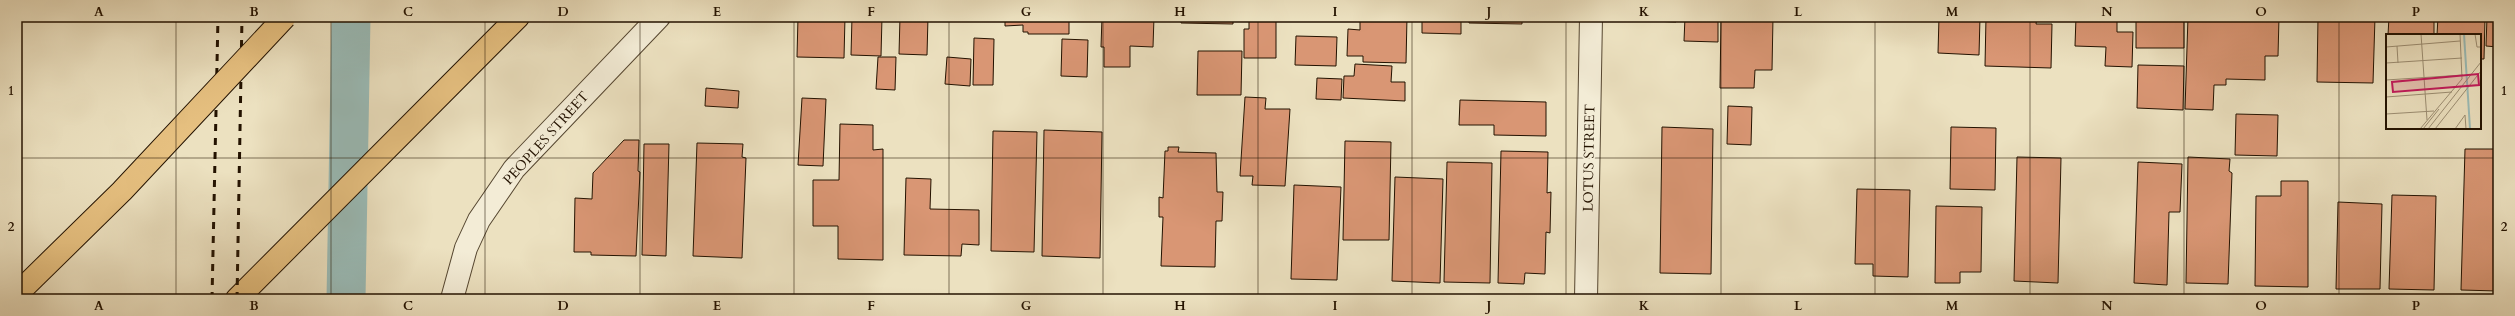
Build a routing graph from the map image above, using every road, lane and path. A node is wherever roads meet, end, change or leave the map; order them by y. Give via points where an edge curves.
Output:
1 (285, 17) edge
2 (518, 17) edge
3 (659, 17) edge
4 (1591, 17) edge
5 (17, 294) edge
6 (237, 299) edge
7 (452, 299) edge
8 (1586, 299) edge

1 - 5 highway, bridge via 122,191
2 - 6 highway
3 - 7 street, PEOPLES STREET via 514,169 479,220 466,248
4 - 8 street, LOTUS STREET

